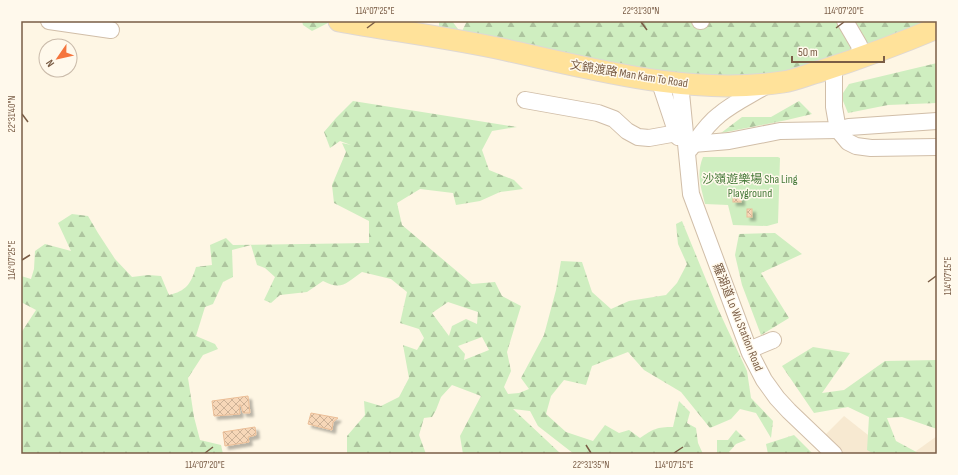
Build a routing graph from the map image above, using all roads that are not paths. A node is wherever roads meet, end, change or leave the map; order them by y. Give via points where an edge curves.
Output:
1 (49, 21) edge
2 (339, 21) edge
3 (845, 21) edge
4 (937, 28) edge
5 (111, 30) dead end
6 (861, 58) junction
7 (834, 67) junction
8 (659, 80) junction
9 (680, 83) junction
10 (770, 84) junction
11 (525, 100) dead end
12 (937, 121) edge
13 (838, 130) junction
14 (677, 133) junction
15 (937, 147) edge
16 (690, 149) junction
17 (773, 340) dead end
18 (749, 350) junction
19 (834, 454) edge

1 - 5 street
2 - 8 main road, 文錦渡路 Man Kam To Road
3 - 6 street via 858,45
4 - 6 main road, 文錦渡路 Man Kam To Road
6 - 7 main road, 文錦渡路 Man Kam To Road
7 - 10 main road, 文錦渡路 Man Kam To Road
7 - 13 street via 834,107
8 - 9 main road, 文錦渡路 Man Kam To Road
8 - 14 street, 羅湖道 Lo Wu Station Road
9 - 10 main road, 文錦渡路 Man Kam To Road via 751,86
9 - 16 street, 羅湖道 Lo Wu Station Road
10 - 16 street via 718,116
11 - 14 street via 598,113 614,119 638,137 649,138
12 - 13 street
13 - 15 street via 848,142 856,146
13 - 16 street via 780,131
14 - 16 street, 羅湖道 Lo Wu Station Road
16 - 18 street, 羅湖道 Lo Wu Station Road via 691,194
17 - 18 street
18 - 19 street, 羅湖道 Lo Wu Station Road via 764,380 777,398

